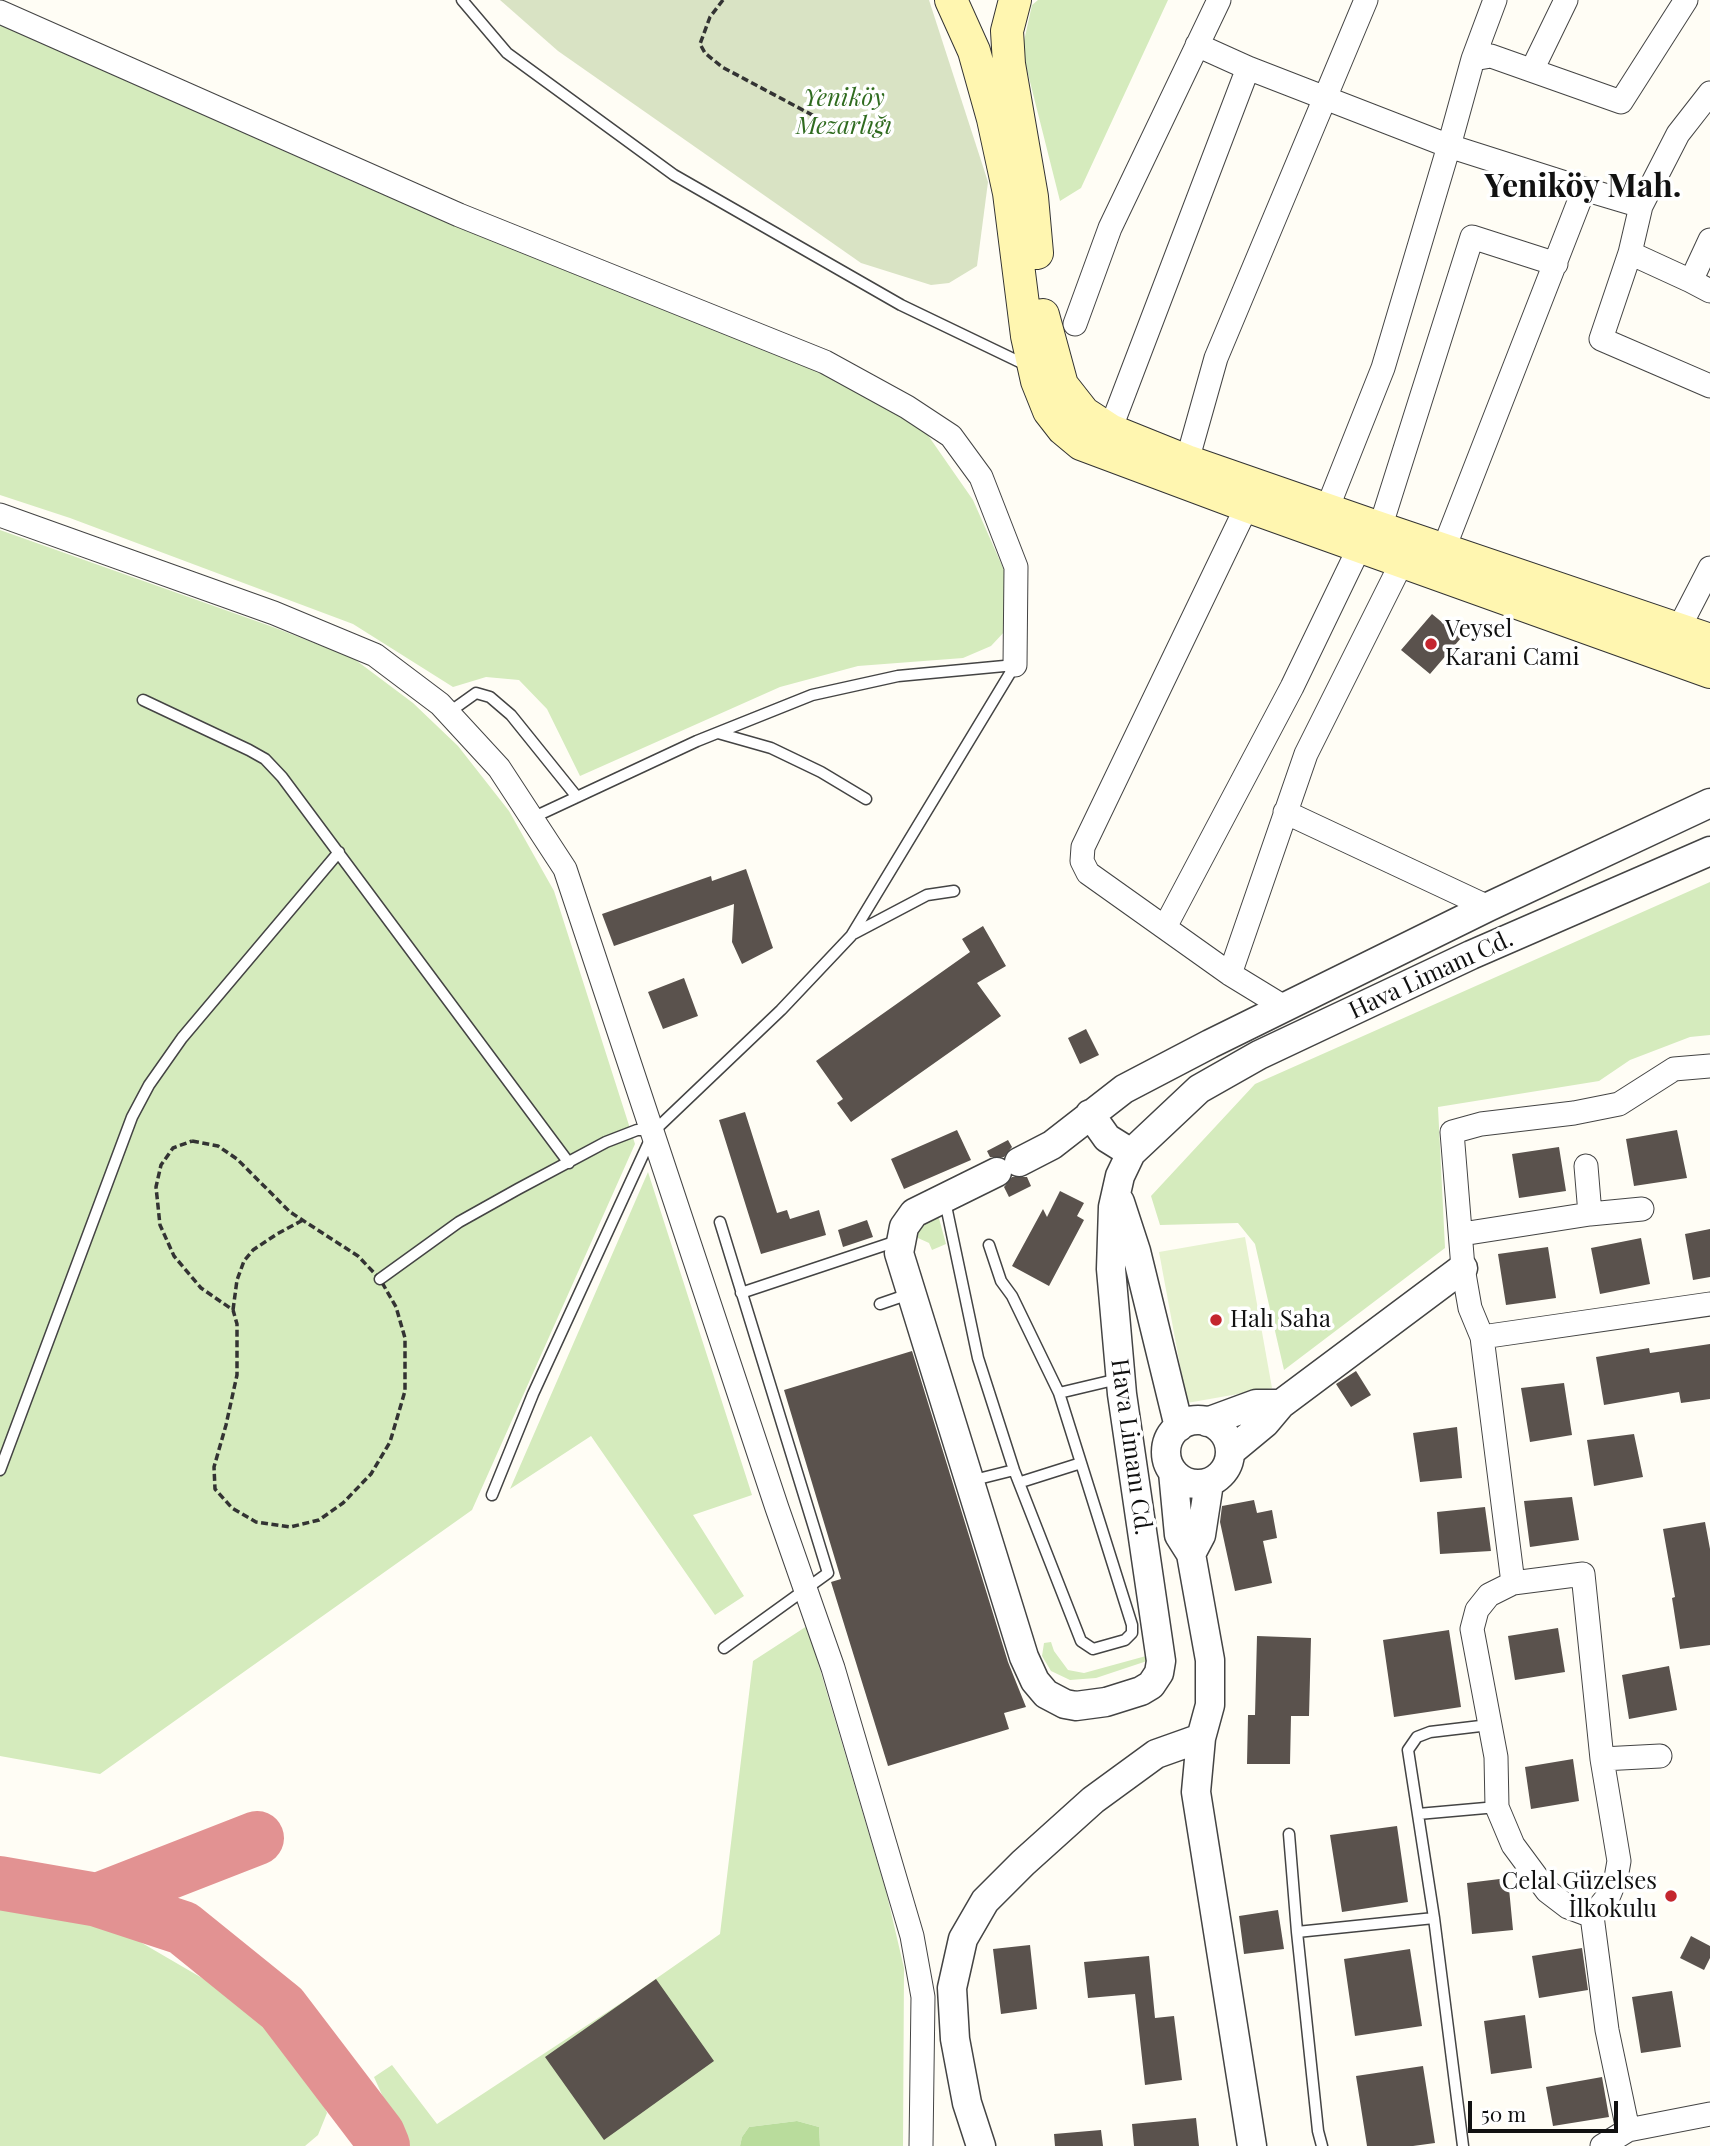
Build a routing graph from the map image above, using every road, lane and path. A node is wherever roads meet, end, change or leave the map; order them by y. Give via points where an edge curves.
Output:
1 (462, 0) edge
2 (723, 0) edge
3 (952, 0) edge
4 (1015, 0) edge
5 (1219, 0) edge
6 (1366, 0) edge
7 (1495, 0) edge
8 (1566, 0) edge
9 (1686, 0) edge
10 (0, 12) edge
11 (1197, 45) junction
12 (1473, 59) junction
13 (1248, 68) junction
14 (1532, 70) junction
15 (1710, 93) edge
16 (1325, 99) junction
17 (848, 134) dead end
18 (1449, 146) junction
19 (1584, 189) junction
20 (1641, 206) junction
21 (1710, 240) edge
22 (1630, 253) junction
23 (1556, 264) junction
24 (1700, 286) edge
25 (1074, 324) dead end
26 (1034, 369) junction
27 (1710, 386) edge
28 (1110, 430) junction
29 (1187, 461) junction
30 (1247, 506) junction
31 (1327, 509) junction
32 (0, 515) edge
33 (1370, 537) junction
34 (1444, 548) junction
35 (1402, 562) junction
36 (1710, 568) edge
37 (1679, 628) junction
38 (1710, 640) edge
39 (1015, 665) junction
40 (1710, 672) edge
41 (143, 700) dead end
42 (447, 713) junction
43 (718, 733) junction
44 (577, 797) junction
45 (866, 799) dead end
46 (1710, 803) edge
47 (1285, 812) junction
48 (532, 818) junction
49 (1710, 851) edge
50 (339, 852) junction
51 (954, 891) dead end
52 (1488, 907) junction
53 (1165, 927) junction
54 (851, 936) junction
55 (1230, 974) junction
56 (1284, 1007) junction
57 (1710, 1066) edge
58 (1090, 1114) junction
59 (654, 1130) junction
60 (1131, 1153) junction
61 (569, 1163) junction
62 (1586, 1166) dead end
63 (1116, 1189) junction
64 (944, 1198) junction
65 (1642, 1209) dead end
66 (1590, 1214) junction
67 (303, 1220) junction
68 (720, 1222) dead end
69 (1462, 1234) junction
70 (900, 1240) junction
71 (989, 1245) dead end
72 (1463, 1268) junction
73 (380, 1279) junction
74 (741, 1293) junction
75 (912, 1293) junction
76 (880, 1304) dead end
77 (1710, 1304) edge
78 (233, 1310) junction
79 (1482, 1337) junction
80 (1121, 1378) junction
81 (1059, 1393) junction
82 (1281, 1404) junction
83 (1207, 1422) junction
84 (1179, 1427) junction
85 (1230, 1452) junction
86 (1081, 1463) junction
87 (1014, 1469) junction
88 (0, 1470) edge
89 (1173, 1472) junction
90 (970, 1481) junction
91 (1021, 1482) junction
92 (1209, 1483) junction
93 (492, 1495) dead end
94 (1191, 1554) junction
95 (1513, 1583) junction
96 (806, 1588) junction
97 (724, 1648) dead end
98 (1489, 1725) junction
99 (1201, 1738) junction
100 (1660, 1756) dead end
101 (1602, 1759) junction
102 (1497, 1807) junction
103 (1418, 1814) junction
104 (1289, 1834) dead end
105 (1592, 1916) junction
106 (1434, 1917) junction
107 (1297, 1932) junction
108 (1710, 2115) edge
109 (1628, 2130) junction
110 (921, 2146) edge
111 (981, 2146) edge
112 (1252, 2146) edge
113 (1322, 2146) edge
114 (1463, 2146) edge
115 (1602, 2146) edge

1 - 26 lane via 508,53 674,175 901,305
2 - 17 path via 710,17 700,44 705,54
3 - 4 main road via 974,12 1003,8
3 - 26 main road via 974,51 993,119 1009,193
4 - 28 main road via 1007,31 1009,64 1032,197 1044,319 1062,385 1084,413
5 - 11 street
6 - 16 street
7 - 12 street
8 - 14 street
9 - 14 street via 1621,102
10 - 39 street via 458,215 825,362 907,407 951,436 981,477 1016,567
11 - 13 street
11 - 25 street via 1110,228
12 - 14 street via 1491,56
12 - 18 street
13 - 16 street
13 - 28 street
15 - 20 street via 1678,134
16 - 18 street
16 - 29 street via 1216,358
18 - 19 street
18 - 31 street via 1383,368
19 - 20 street
19 - 23 street
20 - 22 street
21 - 24 street
22 - 24 street
22 - 27 street via 1601,340
23 - 33 street via 1472,237
23 - 34 street
26 - 30 main road via 1049,411 1081,444
28 - 29 main road
29 - 31 main road
30 - 33 main road
30 - 53 street via 1083,847 1082,861 1088,873
31 - 33 main road
32 - 42 street via 274,612 375,655
33 - 34 main road
33 - 35 main road
33 - 53 street
34 - 37 main road
35 - 40 main road
35 - 47 street via 1306,754
36 - 37 street
37 - 38 main road
39 - 43 lane via 898,676 812,695
39 - 54 lane
41 - 50 lane via 265,759
42 - 44 lane via 476,693 490,697 511,715
42 - 48 street via 499,768
43 - 44 lane
43 - 45 lane via 771,748
44 - 48 lane
46 - 52 street, Hava Limanı Cd.
47 - 52 street
47 - 55 street
48 - 59 street via 565,869
49 - 60 street, Hava Limanı Cd. via 1471,955 1259,1055 1199,1089
50 - 61 lane
50 - 88 lane via 182,1038 149,1085 132,1117
51 - 54 lane via 927,895
52 - 56 street, Hava Limanı Cd.
53 - 55 street
54 - 59 lane via 781,1010
55 - 56 street
56 - 58 street, Hava Limanı Cd. via 1124,1089
57 - 69 street via 1674,1069 1619,1104 1452,1132
58 - 60 street via 1107,1138
58 - 64 street, Hava Limanı Cd. via 1052,1145
59 - 61 lane via 637,1130 616,1138
59 - 93 lane
59 - 96 street
60 - 63 street, Hava Limanı Cd.
61 - 73 lane via 459,1222
62 - 66 street
63 - 80 street, Hava Limanı Cd. via 1111,1269
63 - 84 street
64 - 70 street, Hava Limanı Cd. via 914,1213
64 - 87 lane via 978,1358
65 - 66 street
66 - 69 street
67 - 73 path via 358,1256
67 - 78 path via 261,1244 244,1261
67 - 78 path via 218,1146 192,1141 173,1148 161,1165 156,1187 160,1225 187,1272
68 - 74 lane
69 - 72 street
70 - 74 lane
70 - 75 street, Hava Limanı Cd. via 899,1253
71 - 81 lane via 1001,1281
72 - 79 street via 1470,1308
72 - 82 street
73 - 78 path via 396,1307 405,1338 405,1391 390,1442 371,1474 343,1503 319,1520 290,1527 256,1522 232,1508 215,1489 214,1467 237,1375
74 - 96 lane via 828,1573
75 - 76 lane
75 - 90 street, Hava Limanı Cd.
77 - 79 street
79 - 95 street
80 - 81 lane
80 - 90 street, Hava Limanı Cd. via 1161,1661 1151,1685 1106,1702 1076,1706 1046,1694 1024,1657
81 - 86 lane
82 - 83 street via 1256,1404
82 - 85 street
83 - 84 street via 1187,1422
83 - 85 street via 1223,1433
84 - 89 street via 1166,1453
85 - 92 street via 1225,1471
86 - 91 lane
86 - 91 lane via 1132,1625 1125,1640 1093,1649 1081,1642
87 - 90 lane
87 - 91 lane
89 - 92 street via 1189,1483
89 - 94 street via 1179,1535
92 - 94 street via 1201,1535
94 - 99 street via 1210,1660 1210,1705
95 - 98 street via 1489,1595 1472,1629
95 - 101 street via 1583,1574
96 - 97 lane
96 - 110 street via 912,1936 923,1997
98 - 102 street via 1496,1758
98 - 103 lane via 1430,1732 1412,1743 1408,1749
99 - 111 street via 1156,1754 1093,1800 985,1901 963,1939 951,1988 955,2039
99 - 112 street via 1196,1792
100 - 101 street
101 - 105 street via 1619,1861 1609,1895
102 - 103 lane
102 - 105 street via 1513,1845 1547,1891 1568,1907
103 - 106 lane
104 - 107 lane
105 - 109 street via 1607,2030
106 - 107 lane
106 - 114 lane
107 - 113 lane
108 - 109 street
109 - 115 street

